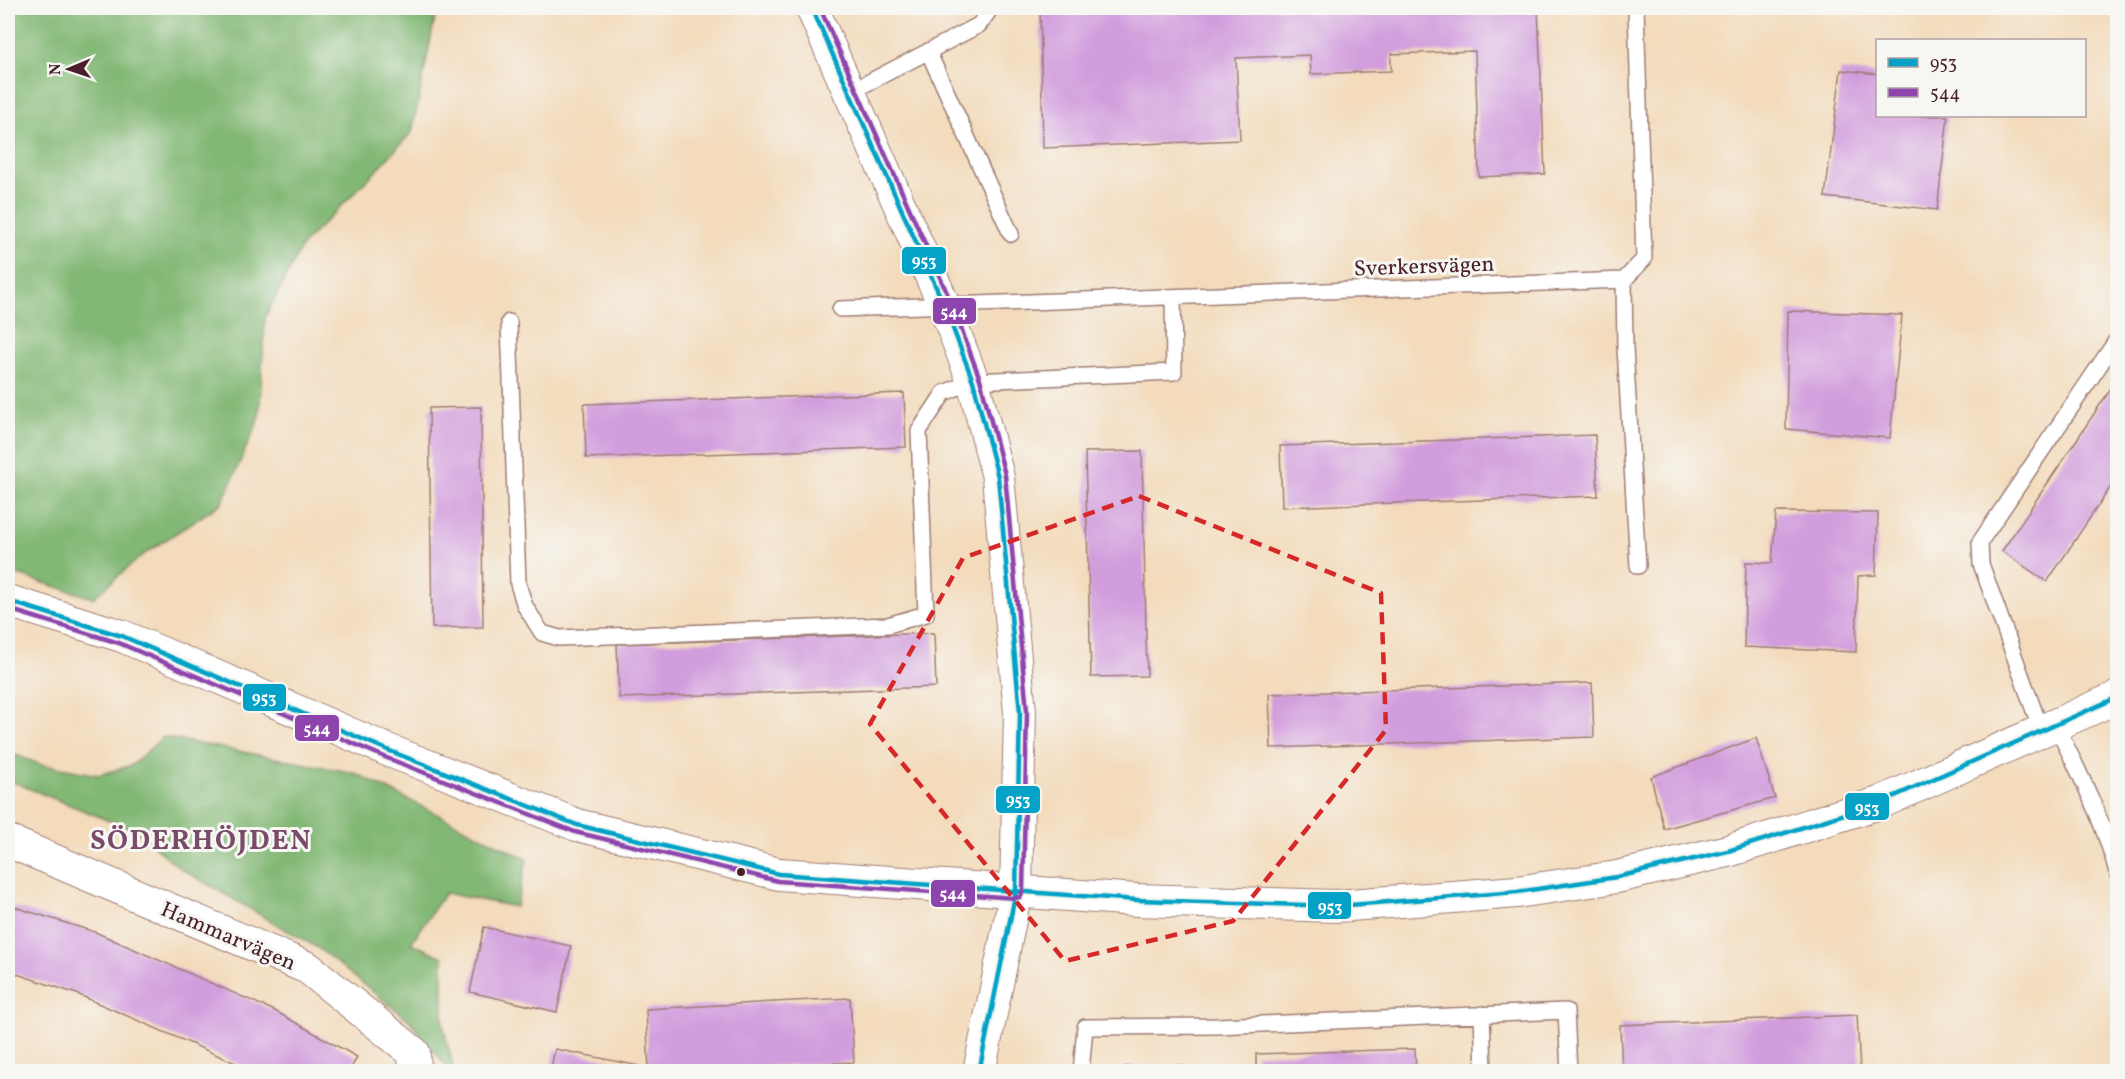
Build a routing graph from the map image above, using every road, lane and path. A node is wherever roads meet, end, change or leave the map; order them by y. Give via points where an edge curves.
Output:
1 (812, 8) edge
2 (991, 8) edge
3 (1636, 8) edge
4 (928, 51) junction
5 (850, 92) junction
6 (1011, 234) dead end
7 (1624, 280) junction
8 (1173, 297) junction
9 (944, 305) junction
10 (840, 309) dead end
11 (509, 322) dead end
12 (2118, 338) edge
13 (973, 381) junction
14 (1638, 566) dead end
15 (8, 601) edge
16 (2118, 697) edge
17 (2048, 727) junction
18 (8, 842) edge
19 (2118, 875) edge
20 (1016, 891) junction
21 (1482, 1014) junction
22 (415, 1071) edge
23 (979, 1071) edge
24 (1081, 1071) edge
25 (1484, 1071) edge
26 (1569, 1071) edge

1 - 5 street
2 - 4 lane via 979,25
3 - 7 lane via 1644,260
4 - 5 lane
4 - 6 lane
5 - 9 street
7 - 8 lane, Sverkersvägen
7 - 14 lane
8 - 9 lane, Sverkersvägen
8 - 13 lane via 1174,372
9 - 10 lane, Sverkersvägen
9 - 13 street
11 - 13 lane via 518,584 525,606 542,633 559,638 888,625 926,614 919,431 944,393
12 - 17 lane via 1980,542 1981,564
13 - 20 street via 998,477 1020,712
15 - 20 street via 122,636 390,751 577,825 779,874
16 - 17 street
17 - 19 lane via 2069,753 2109,841
17 - 20 street via 1833,819 1728,851 1617,877 1517,892 1337,906 1137,900
18 - 22 street, Hammarvägen via 308,968 414,1053
20 - 23 street
21 - 24 lane via 1217,1026 1085,1027
21 - 25 lane
21 - 26 lane via 1566,1011

